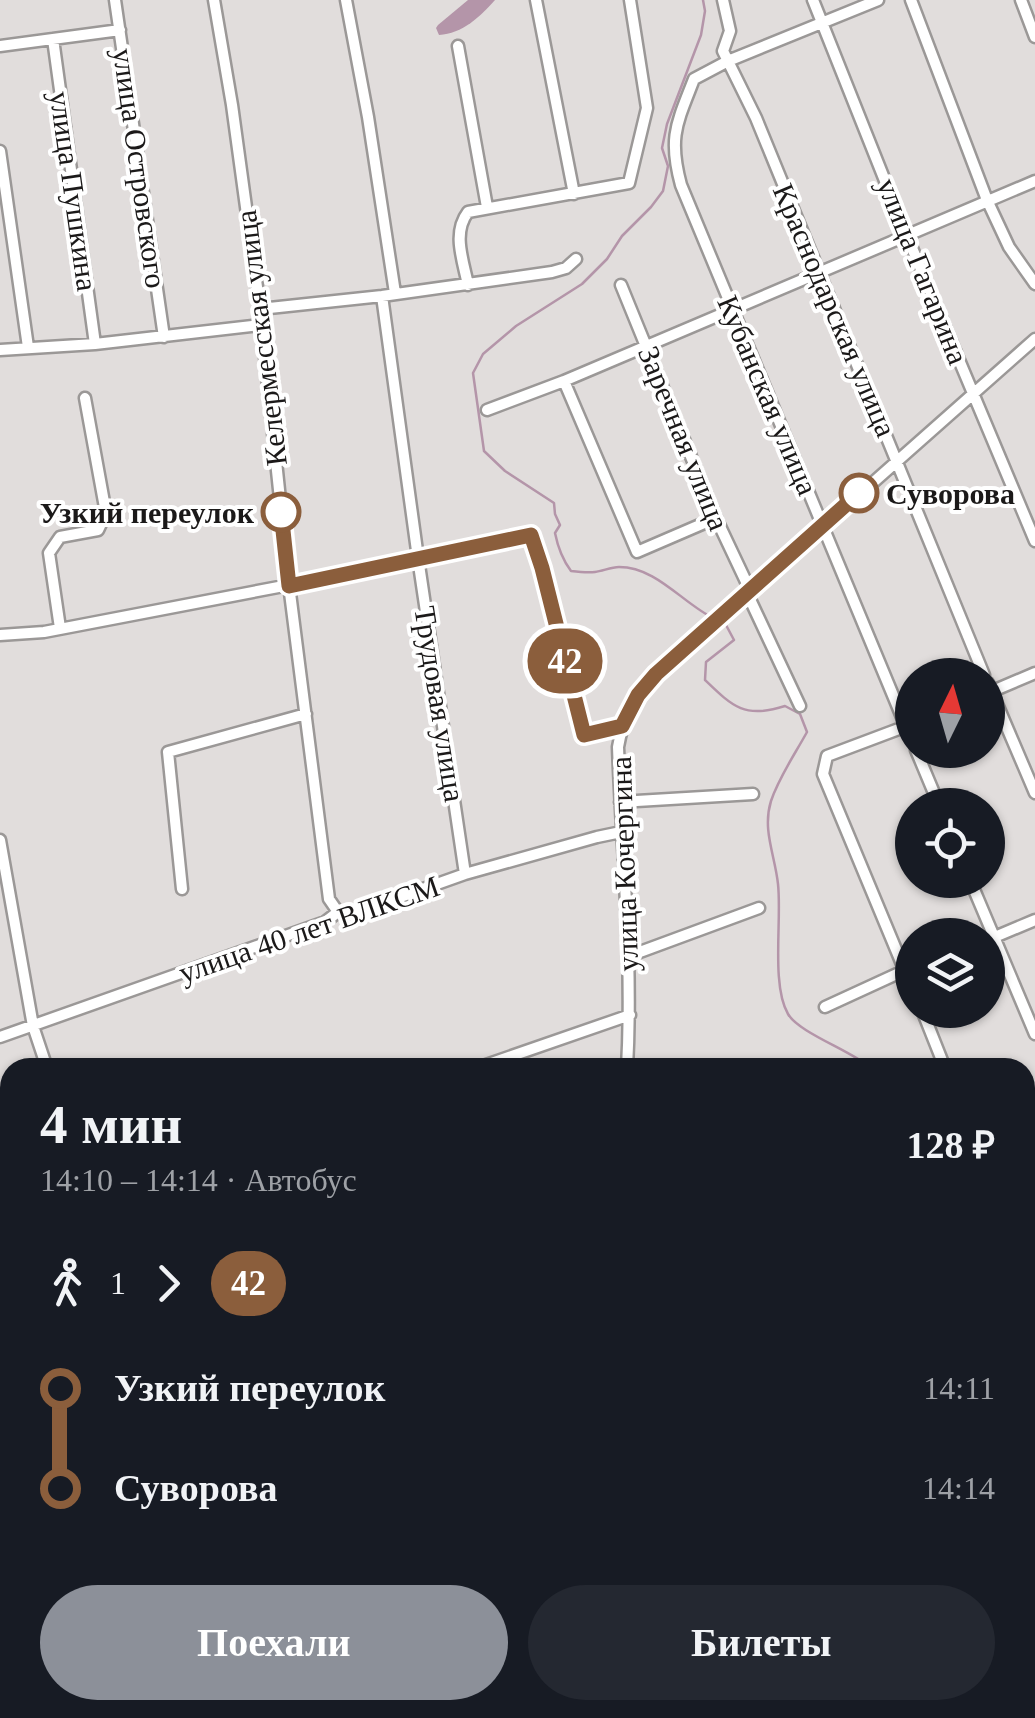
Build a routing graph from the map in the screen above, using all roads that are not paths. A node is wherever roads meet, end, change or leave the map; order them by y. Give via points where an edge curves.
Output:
1 (115, 0) edge
2 (214, 0) edge
3 (346, 0) edge
4 (536, 0) edge
5 (630, 0) edge
6 (723, 0) edge
7 (814, 0) edge
8 (878, 0) edge
9 (911, 0) edge
10 (1021, 0) edge
11 (823, 24) junction
12 (120, 30) junction
13 (53, 38) junction
14 (1035, 38) edge
15 (0, 46) edge
16 (458, 46) dead end
17 (728, 61) junction
18 (0, 151) edge
19 (1035, 181) edge
20 (574, 194) junction
21 (987, 200) junction
22 (486, 207) junction
23 (907, 236) junction
24 (576, 259) dead end
25 (818, 274) junction
26 (1035, 284) edge
27 (468, 285) junction
28 (622, 285) dead end
29 (388, 294) junction
30 (260, 309) junction
31 (732, 309) junction
32 (261, 325) junction
33 (164, 337) junction
34 (1035, 339) edge
35 (95, 344) junction
36 (645, 345) junction
37 (28, 347) junction
38 (0, 350) edge
39 (564, 381) junction
40 (973, 392) junction
41 (86, 398) dead end
42 (487, 410) dead end
43 (897, 460) junction
44 (716, 518) junction
45 (822, 526) junction
46 (1035, 541) edge
47 (418, 558) junction
48 (289, 586) junction
49 (749, 591) junction
50 (60, 628) junction
51 (0, 635) edge
52 (977, 658) edge
53 (1035, 674) edge
54 (1005, 684) edge
55 (895, 693) edge
56 (800, 706) dead end
57 (306, 714) junction
58 (1005, 725) edge
59 (622, 726) junction
60 (895, 730) edge
61 (1035, 792) edge
62 (753, 794) dead end
63 (620, 802) junction
64 (621, 832) junction
65 (0, 840) edge
66 (465, 874) junction
67 (182, 889) dead end
68 (758, 908) dead end
69 (338, 912) junction
70 (1035, 920) edge
71 (1005, 933) edge
72 (895, 937) edge
73 (629, 956) junction
74 (1005, 969) edge
75 (895, 975) edge
76 (824, 1007) dead end
77 (630, 1015) junction
78 (34, 1026) junction
79 (929, 1028) edge
80 (1035, 1034) edge
81 (0, 1037) edge
82 (44, 1058) edge
83 (506, 1058) edge
84 (628, 1058) edge
85 (941, 1058) edge

1 - 12 street, улица Островского
2 - 30 street, Келермесская улица
3 - 29 street, Трудовая улица via 368,118
4 - 20 street
5 - 20 street via 647,108 629,183
6 - 17 street, Краснодарская улица
7 - 11 street, улица Гагарина
8 - 11 street, Кубанская улица
9 - 21 street
10 - 14 street
11 - 17 street, Кубанская улица
11 - 23 street, улица Гагарина
12 - 13 street
12 - 33 street, улица Островского
13 - 15 street
13 - 35 street, улица Пушкина
16 - 22 street
17 - 25 street, Краснодарская улица
17 - 31 street, Кубанская улица via 694,79 673,155
18 - 37 street
19 - 21 street
20 - 22 street
21 - 23 street
21 - 26 street
22 - 27 street via 468,212 460,223
23 - 25 street
23 - 40 street, улица Гагарина
24 - 27 street via 552,272
25 - 31 street
25 - 43 street, Краснодарская улица
27 - 29 street
28 - 36 street, Заречная улица
29 - 30 street
29 - 47 street, Трудовая улица
30 - 32 street, Келермесская улица
31 - 36 street
31 - 45 street, Кубанская улица
32 - 33 street
32 - 48 street, Келермесская улица
33 - 35 street
34 - 40 street
35 - 37 street
36 - 39 street
36 - 44 street, Заречная улица
37 - 38 street
39 - 42 street
39 - 44 street via 638,552
40 - 43 street
40 - 46 street, улица Гагарина
41 - 50 street via 106,513 98,530 60,536 49,552
43 - 45 street
43 - 52 street, Краснодарская улица
44 - 49 street, Заречная улица
45 - 49 street
45 - 55 street, Кубанская улица
47 - 48 street
47 - 59 street, улица Кочергина via 531,535 584,735
47 - 66 street, Трудовая улица
48 - 50 street
48 - 57 street, Келермесская улица
49 - 56 street, Заречная улица
49 - 59 street via 656,674
50 - 51 street
53 - 54 street
57 - 67 street via 168,752
57 - 69 street, Келермесская улица via 329,899
58 - 61 street
59 - 63 street, улица Кочергина
60 - 72 street via 827,756 823,774
62 - 63 street
63 - 64 street, улица Кочергина
64 - 66 street, улица 40 лет ВЛКСМ
64 - 73 street, улица Кочергина
65 - 78 street
66 - 69 street, улица 40 лет ВЛКСМ via 361,911
68 - 73 street
69 - 78 street, улица 40 лет ВЛКСМ
70 - 71 street
73 - 77 street, улица Кочергина
74 - 80 street
75 - 76 street
77 - 83 street
77 - 84 street, улица Кочергина
78 - 81 street, улица 40 лет ВЛКСМ
78 - 82 street
79 - 85 street

